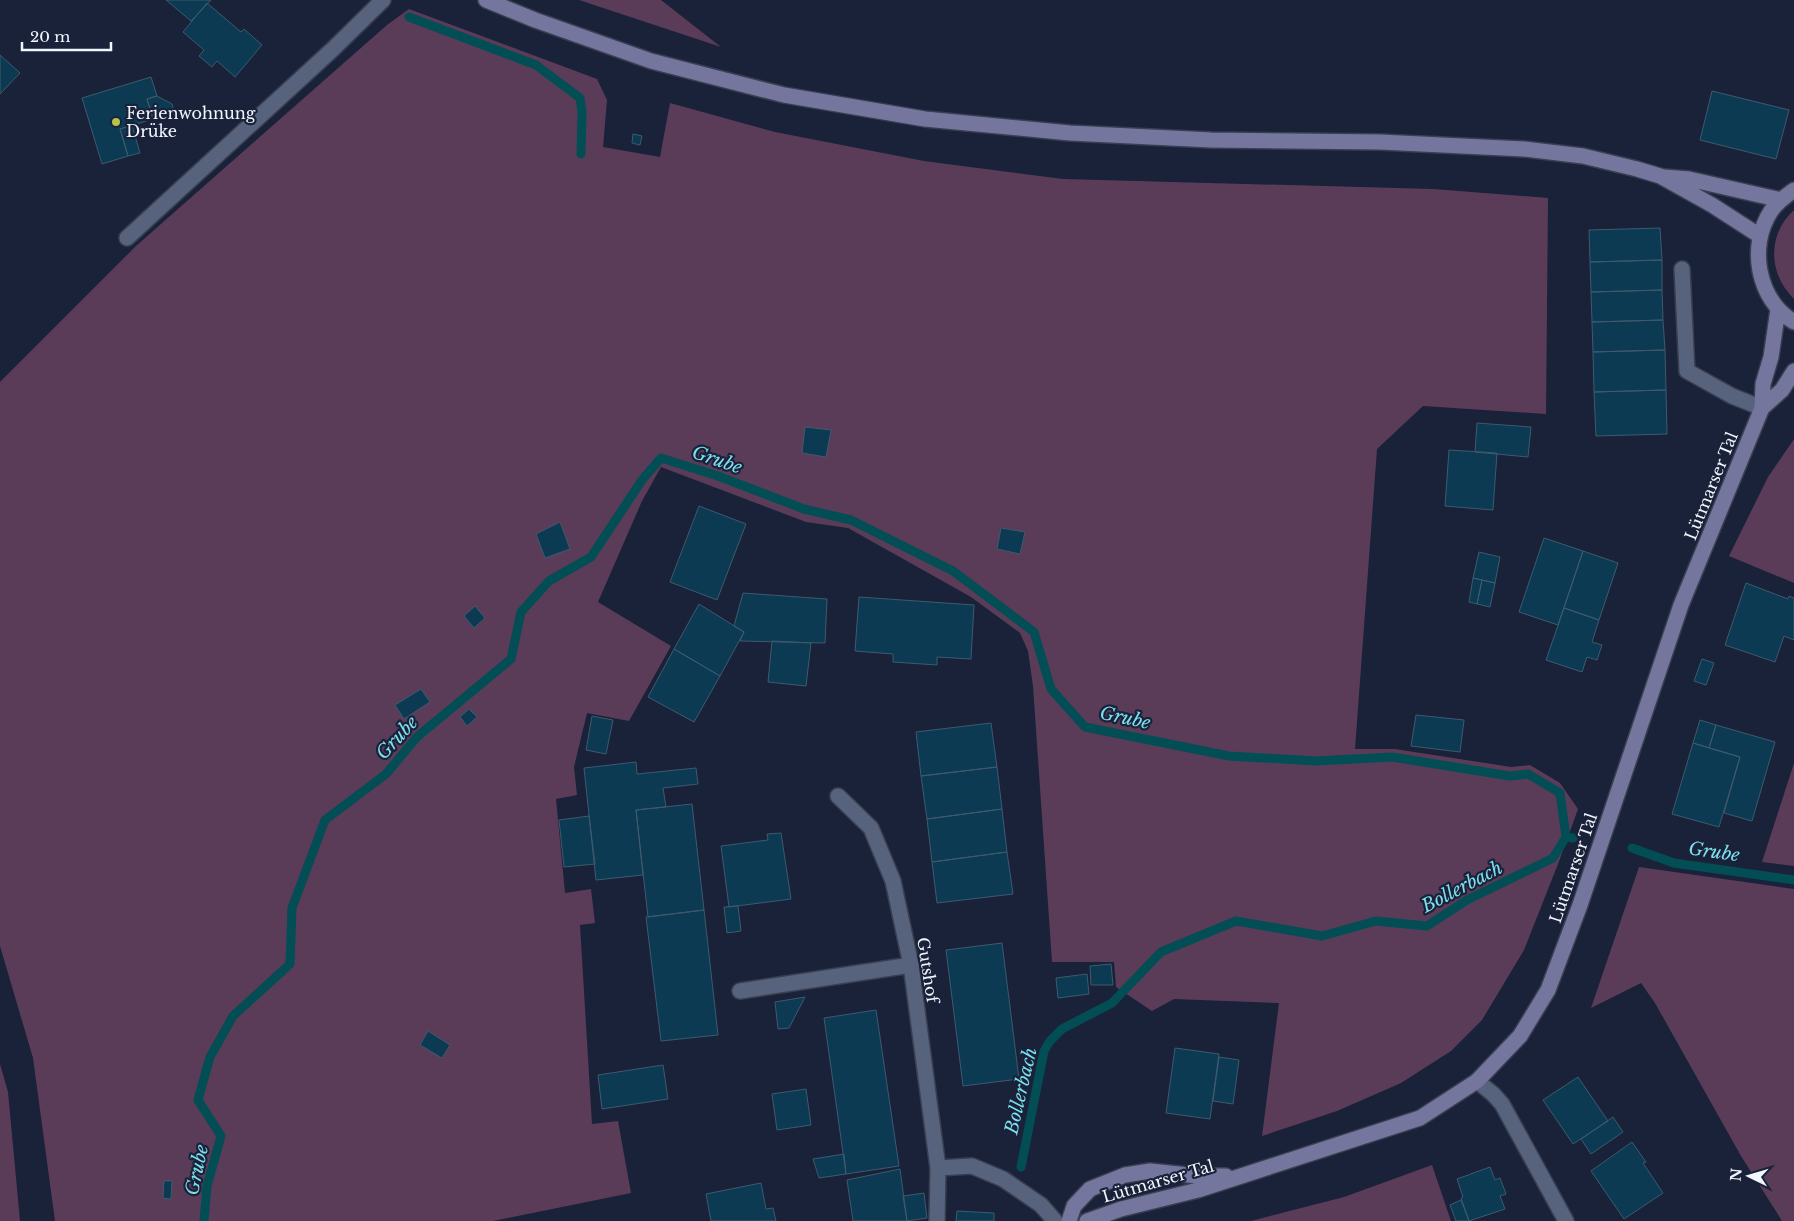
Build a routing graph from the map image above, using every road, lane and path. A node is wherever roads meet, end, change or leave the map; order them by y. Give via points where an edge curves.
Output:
1 (383, 0) edge
2 (486, 0) edge
3 (1660, 176) junction
4 (1794, 190) edge
5 (1781, 200) junction
6 (1760, 236) junction
7 (127, 238) dead end
8 (1682, 270) dead end
9 (1778, 308) junction
10 (1794, 322) edge
11 (1794, 371) edge
12 (1762, 408) junction
13 (838, 796) dead end
14 (911, 965) junction
15 (740, 992) dead end
16 (1477, 1081) junction
17 (938, 1168) junction
18 (1240, 1176) junction
19 (937, 1221) edge
20 (1055, 1221) edge
21 (1069, 1221) edge
22 (1086, 1221) edge
23 (1566, 1221) edge

1 - 7 street
2 - 3 main road via 651,61 784,95 925,119 1070,133 1524,149 1584,156
3 - 5 main road via 1690,179
3 - 6 main road
4 - 5 main road
5 - 6 main road via 1768,217
6 - 9 main road via 1758,262 1762,279
8 - 12 street via 1688,371 1732,396
9 - 10 main road
9 - 12 main road, Lütmarser Tal via 1771,357 1763,384
11 - 12 main road, Lütmarser Tal via 1782,390
12 - 16 main road, Lütmarser Tal via 1681,605 1548,990 1520,1036
13 - 14 street, Gutshof via 871,828 893,880
14 - 15 street
14 - 17 street, Gutshof
16 - 18 main road, Lütmarser Tal via 1420,1118
16 - 23 street via 1502,1104
17 - 19 street, Gutshof
17 - 20 street via 972,1166 1003,1179 1041,1205
18 - 21 main road, Lütmarser Tal via 1150,1171 1125,1175 1090,1189 1074,1206
18 - 22 main road, Lütmarser Tal

